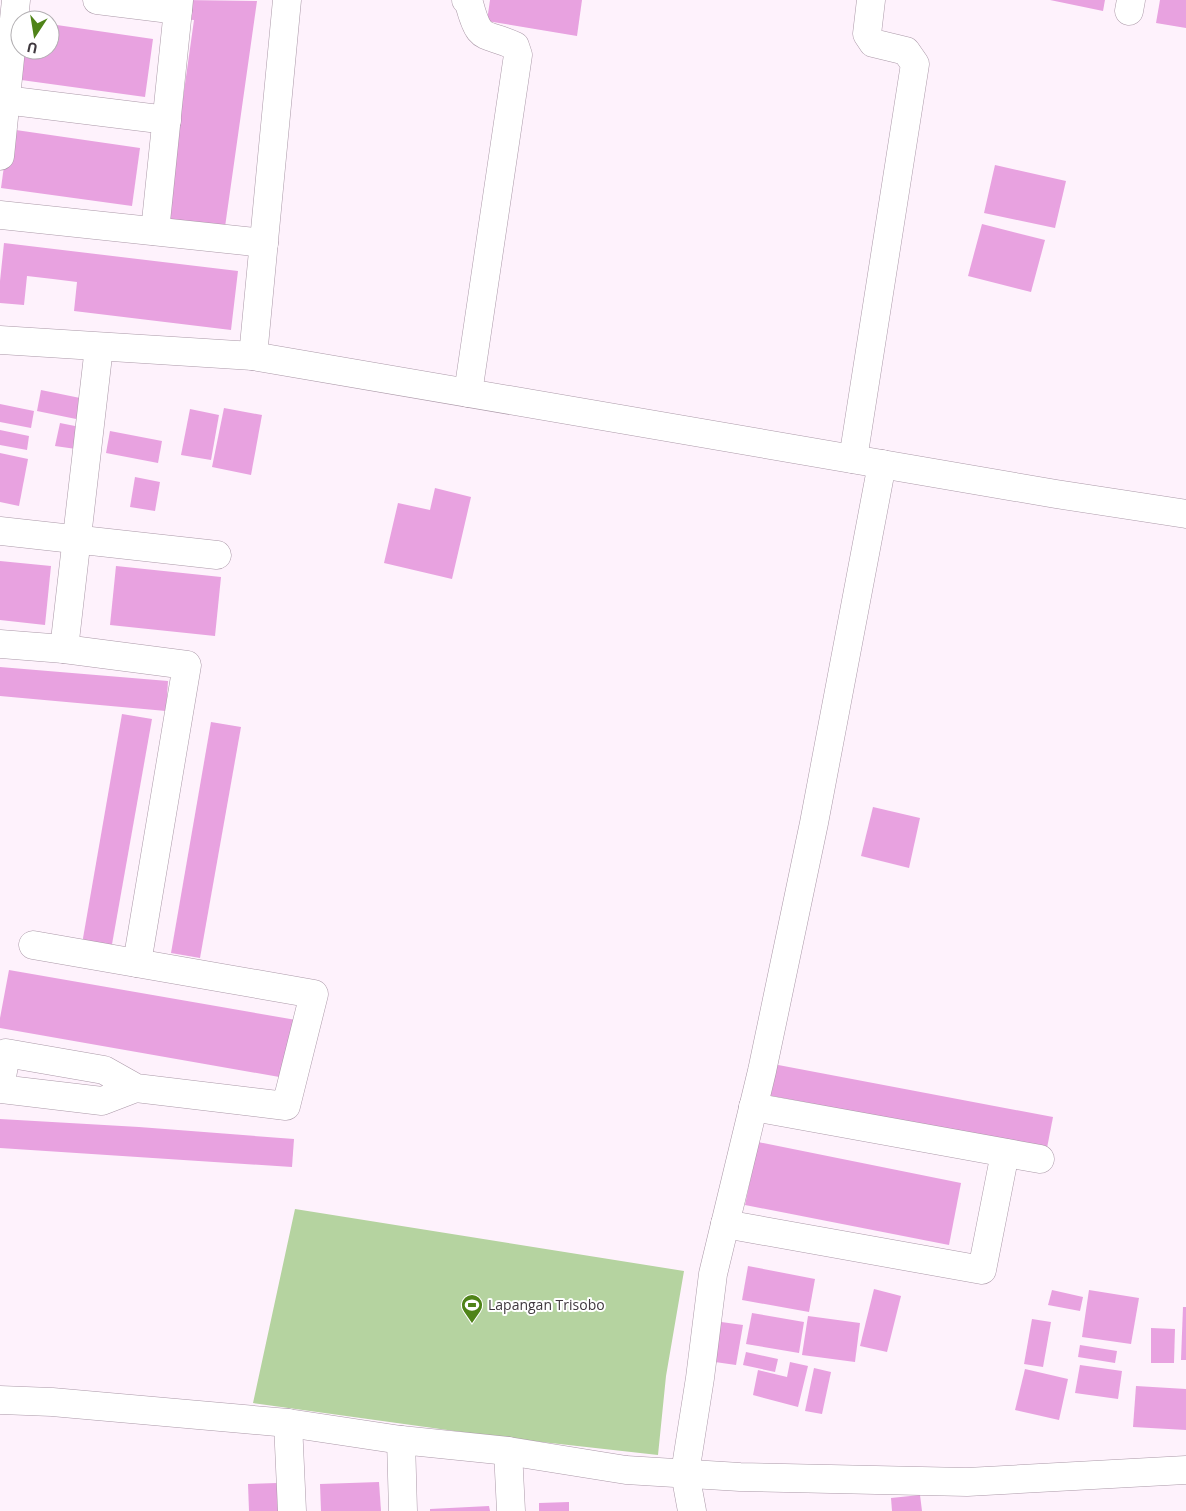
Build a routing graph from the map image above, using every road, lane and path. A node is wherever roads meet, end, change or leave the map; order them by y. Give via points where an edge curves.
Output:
1 (16, 0) edge
2 (96, 0) edge
3 (287, 0) edge
4 (466, 0) edge
5 (871, 0) edge
6 (178, 5) edge
7 (5, 100) junction
8 (167, 120) junction
9 (0, 156) edge
10 (0, 215) edge
11 (155, 231) junction
12 (264, 243) junction
13 (0, 340) edge
14 (100, 346) junction
15 (253, 356) junction
16 (468, 393) junction
17 (853, 458) junction
18 (882, 464) junction
19 (1186, 514) edge
20 (0, 531) edge
21 (77, 539) junction
22 (217, 555) dead end
23 (0, 644) edge
24 (64, 649) junction
25 (33, 946) dead end
26 (137, 962) junction
27 (136, 1088) dead end
28 (753, 1107) junction
29 (1005, 1153) junction
30 (1040, 1159) dead end
31 (725, 1224) junction
32 (0, 1400) edge
33 (288, 1423) junction
34 (401, 1440) junction
35 (508, 1451) junction
36 (1186, 1470) edge
37 (685, 1473) junction
38 (292, 1511) edge
39 (403, 1511) edge
40 (511, 1511) edge
41 (692, 1511) edge

1 - 7 street
2 - 6 street
3 - 12 street
4 - 16 street via 479,30 490,38 515,46 518,55
5 - 17 street via 866,34 873,43 906,51 915,64
6 - 8 street
7 - 8 street
7 - 9 street
8 - 11 street
10 - 11 street
11 - 12 street
12 - 15 street
13 - 14 street
14 - 15 street
14 - 21 street
15 - 16 street
16 - 17 street
17 - 18 street
18 - 19 street
18 - 28 street via 814,823
20 - 21 street
21 - 22 street
21 - 24 street
23 - 24 street
24 - 26 street via 187,665
25 - 26 street
26 - 27 street via 314,994 286,1106
28 - 29 street
28 - 31 street
29 - 30 street
29 - 31 street via 982,1270
31 - 37 street via 713,1274
32 - 33 street
33 - 34 street
33 - 38 street
34 - 35 street
34 - 39 street
35 - 37 street via 626,1470
35 - 40 street
36 - 37 street via 967,1482
37 - 41 street

